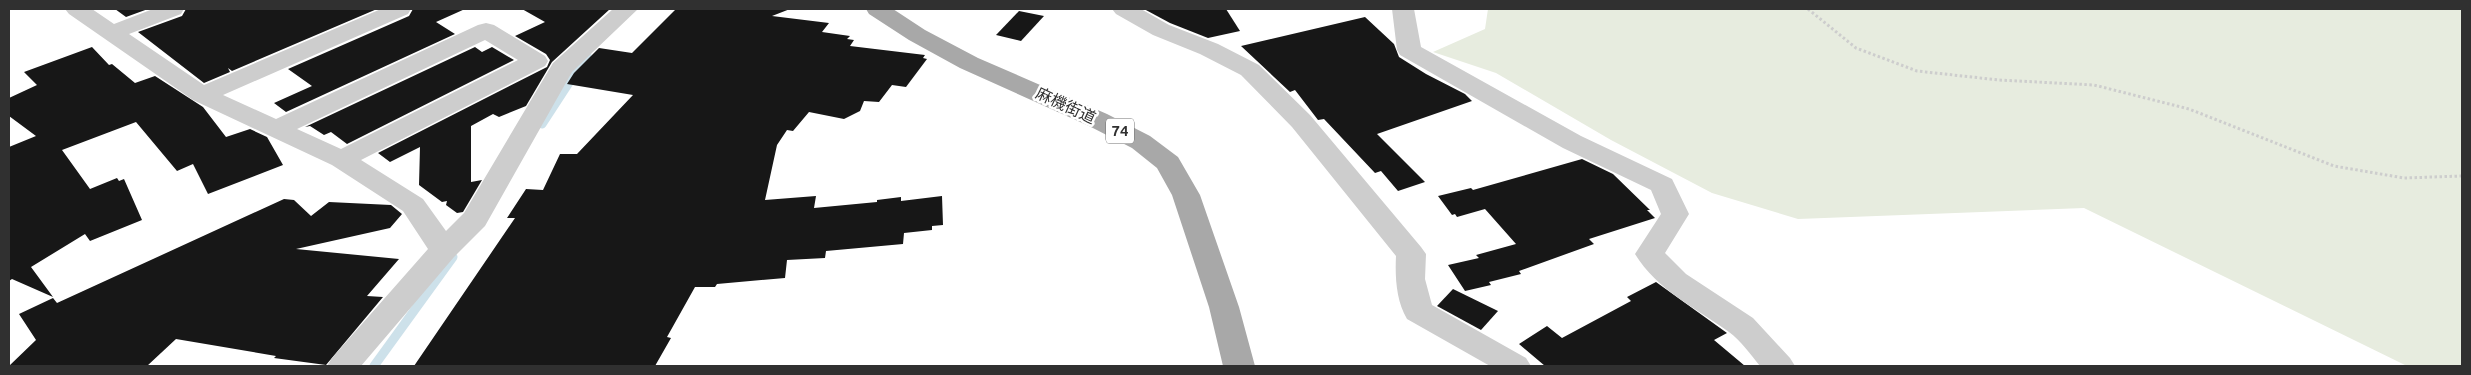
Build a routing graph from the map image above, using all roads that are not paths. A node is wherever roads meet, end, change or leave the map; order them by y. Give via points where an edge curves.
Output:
1 (77, 9) edge
2 (173, 9) edge
3 (400, 9) edge
4 (626, 9) edge
5 (877, 9) edge
6 (1124, 9) edge
7 (1403, 9) edge
8 (111, 33) junction
9 (202, 95) junction
10 (276, 129) junction
11 (341, 159) junction
12 (444, 250) junction
13 (344, 366) edge
14 (1239, 366) edge
15 (1515, 366) edge
16 (1779, 366) edge

1 - 8 street
2 - 8 street
3 - 9 street
4 - 12 street via 562,68 475,219
5 - 14 main road, 麻機街道 / 74 via 969,63 1042,93 1132,138 1168,163 1186,195 1224,308
6 - 15 street via 1161,30 1250,70 1301,121 1411,254 1410,279 1418,311
7 - 16 street via 1409,50 1572,142 1662,186 1675,214 1650,254 1674,280 1742,326
8 - 9 street
9 - 10 street
10 - 11 street
10 - 11 street via 486,30 536,61
11 - 12 street via 413,205
12 - 13 street

